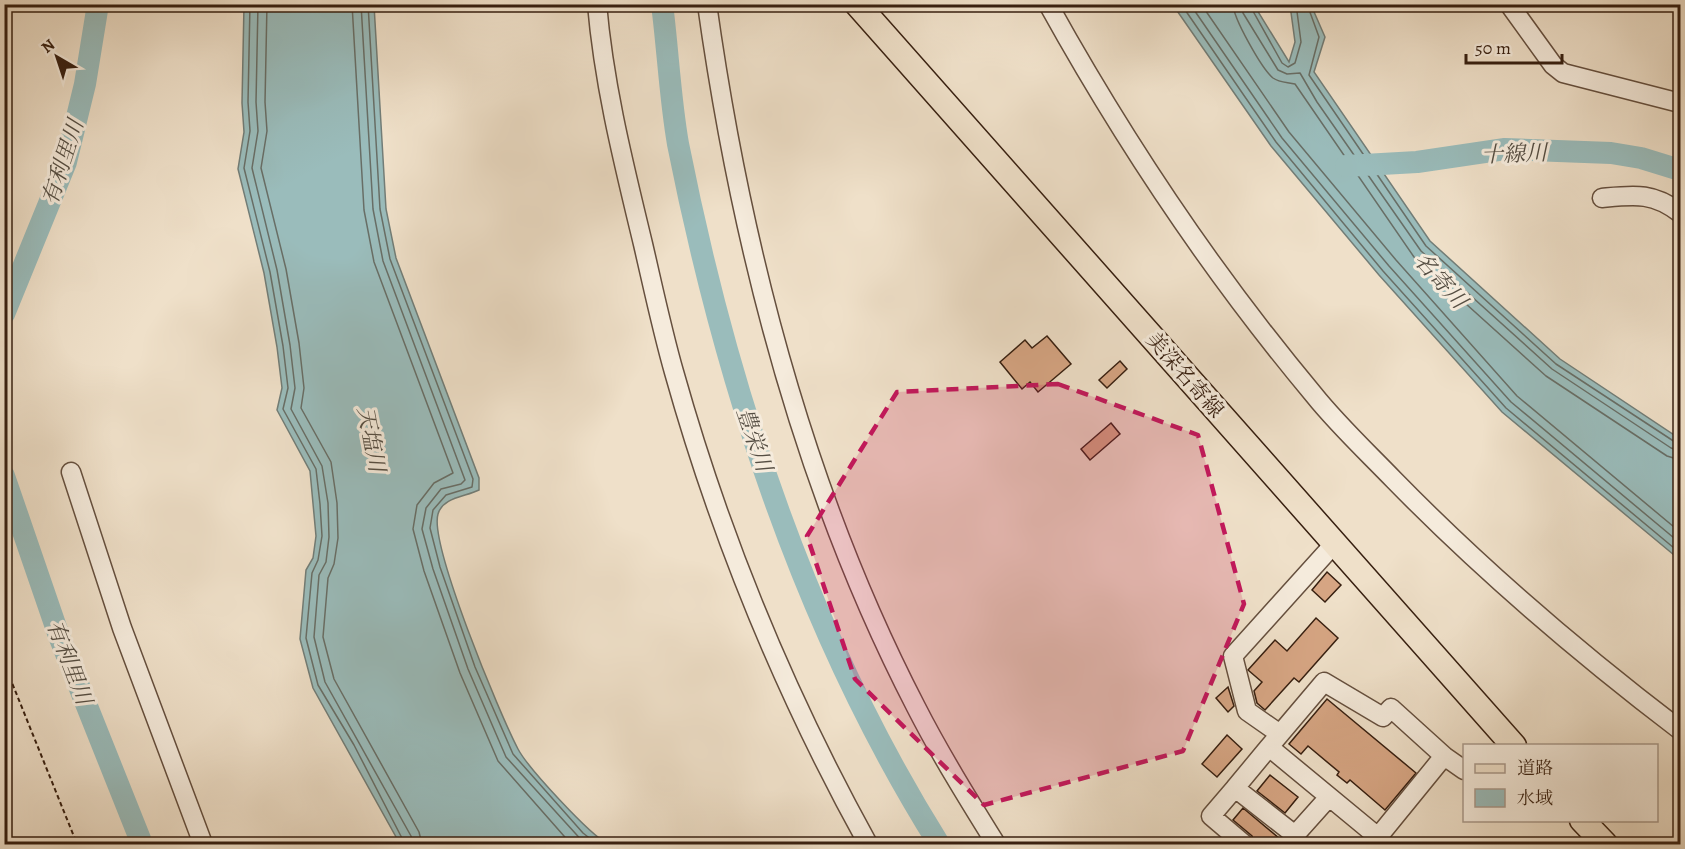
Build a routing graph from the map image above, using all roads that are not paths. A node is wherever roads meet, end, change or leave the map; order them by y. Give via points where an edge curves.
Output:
1 (597, 4) edge
2 (706, 4) edge
3 (857, 4) edge
4 (1048, 4) edge
5 (1509, 4) edge
6 (1680, 104) edge
7 (1602, 198) dead end
8 (1680, 213) edge
9 (71, 472) dead end
10 (1334, 544) junction
11 (1680, 729) edge
12 (1275, 741) junction
13 (1512, 744) edge
14 (1444, 756) junction
15 (1463, 769) edge
16 (1235, 788) junction
17 (1329, 797) junction
18 (1584, 822) edge
19 (1301, 840) edge
20 (203, 844) edge
21 (868, 844) edge
22 (996, 844) edge
23 (1244, 844) edge
24 (1605, 844) edge

1 - 21 lane via 601,59 629,187 689,423 759,618 804,723
2 - 22 lane via 738,188 766,312 836,528 915,706
3 - 10 main road, 美深名寄線
4 - 11 lane via 1132,150 1235,296 1314,396 1448,535 1529,608
5 - 6 lane via 1563,73
7 - 8 lane via 1639,194 1666,201
9 - 20 lane via 122,628
10 - 12 lane via 1233,656 1248,711
10 - 13 main road, 美深名寄線
12 - 14 lane via 1324,682 1383,717 1391,708
12 - 16 lane
12 - 17 lane
14 - 15 lane
14 - 17 lane via 1378,837
16 - 19 lane
16 - 23 lane via 1211,816
17 - 19 lane
18 - 24 main road

